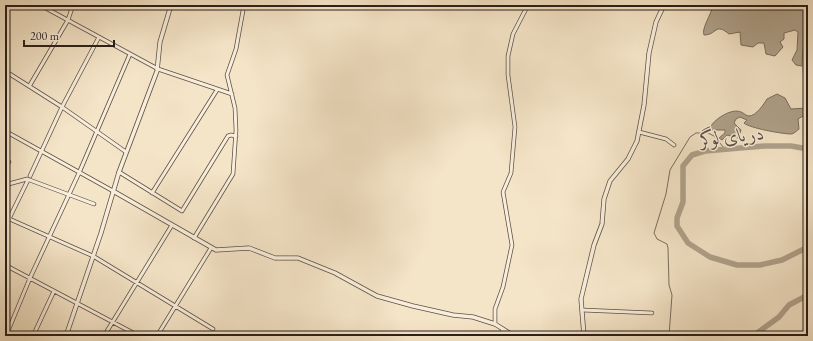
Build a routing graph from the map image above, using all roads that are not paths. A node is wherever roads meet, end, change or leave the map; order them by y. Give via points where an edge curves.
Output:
1 (40, 5) edge
2 (73, 5) edge
3 (171, 5) edge
4 (244, 5) edge
5 (528, 5) edge
6 (664, 5) edge
7 (68, 20) junction
8 (99, 37) junction
9 (130, 54) junction
10 (158, 69) junction
11 (5, 71) edge
12 (30, 85) junction
13 (217, 90) junction
14 (232, 94) junction
15 (62, 107) junction
16 (5, 131) edge
17 (96, 131) junction
18 (638, 132) junction
19 (236, 136) junction
20 (674, 145) dead end
21 (41, 151) junction
22 (126, 152) junction
23 (5, 160) edge
24 (9, 162) dead end
25 (119, 172) junction
26 (79, 173) junction
27 (30, 176) dead end
28 (28, 180) junction
29 (5, 184) edge
30 (113, 191) junction
31 (152, 193) junction
32 (69, 195) junction
33 (94, 204) dead end
34 (7, 218) edge
35 (172, 225) junction
36 (5, 226) edge
37 (50, 237) junction
38 (194, 238) junction
39 (211, 248) junction
40 (93, 256) junction
41 (5, 265) edge
42 (30, 278) junction
43 (138, 283) junction
44 (54, 291) junction
45 (77, 303) junction
46 (177, 306) junction
47 (582, 310) junction
48 (652, 313) dead end
49 (113, 322) junction
50 (495, 324) junction
51 (213, 329) dead end
52 (503, 329) junction
53 (584, 335) edge
54 (6, 336) edge
55 (33, 336) edge
56 (66, 336) edge
57 (104, 336) edge
58 (139, 336) edge
59 (157, 336) edge
60 (502, 336) edge
61 (514, 336) edge
62 (641, 336) edge

1 - 7 street
2 - 7 street
3 - 10 street via 160,42
4 - 14 street via 236,49 227,75
5 - 50 street via 510,40 508,56 515,128 511,173 503,192 512,245 503,287 495,309
6 - 18 street via 656,22 649,53 644,105
7 - 8 street
7 - 12 street
8 - 9 street
8 - 15 street
9 - 10 street
9 - 17 street
10 - 13 street
10 - 22 street
11 - 12 street
12 - 15 street
13 - 14 street
13 - 31 street
14 - 19 street
15 - 17 street
15 - 21 street
16 - 21 street
17 - 22 street
17 - 26 street
18 - 20 street via 666,139
18 - 47 street via 631,154 610,181 604,199 602,224 594,245 581,299
19 - 31 street via 228,136 182,211
19 - 38 street via 233,174
21 - 26 street
21 - 27 street
22 - 25 street
23 - 24 street
25 - 30 street
25 - 31 street
26 - 30 street
26 - 32 street
28 - 29 street
28 - 32 street
28 - 34 street
30 - 35 street
30 - 40 street
32 - 33 street
32 - 37 street
34 - 36 street
34 - 37 street
35 - 38 street
35 - 43 street
37 - 40 street
37 - 42 street
38 - 39 street
39 - 46 street
39 - 50 street via 249,248 275,258 298,258 336,273 377,296
40 - 43 street
40 - 45 street
41 - 42 street
42 - 44 street
42 - 54 street
43 - 46 street
43 - 49 street
44 - 45 street
44 - 55 street
45 - 49 street
45 - 56 street
46 - 51 street
46 - 59 street
47 - 48 street
47 - 53 street
49 - 57 street
49 - 58 street
50 - 52 street
52 - 60 street
52 - 61 street
53 - 62 street

